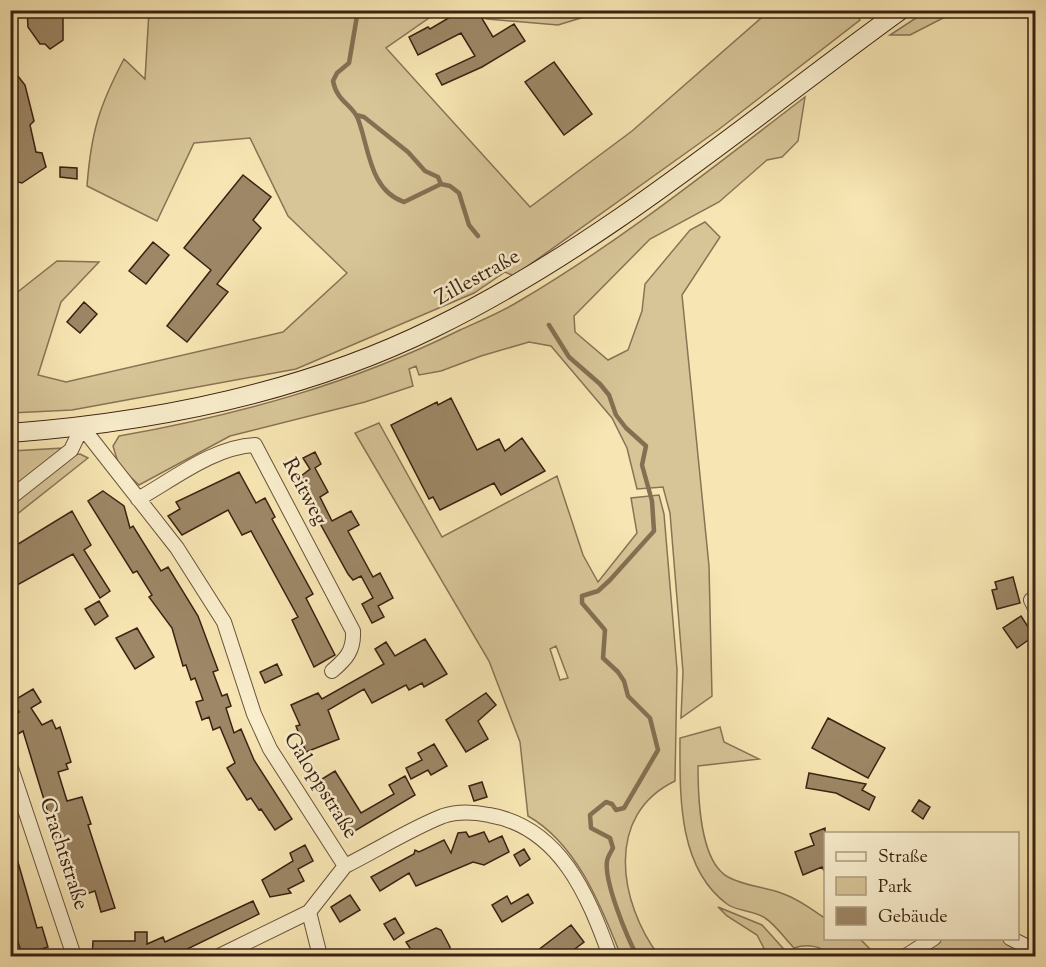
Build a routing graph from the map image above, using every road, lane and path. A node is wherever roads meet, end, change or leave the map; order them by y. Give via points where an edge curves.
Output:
1 (901, 10) edge
2 (82, 427) junction
3 (10, 433) edge
4 (10, 498) edge
5 (138, 499) junction
6 (332, 671) dead end
7 (10, 765) edge
8 (345, 866) junction
9 (309, 912) junction
10 (932, 940) edge
11 (1012, 940) edge
12 (1035, 951) edge
13 (74, 957) edge
14 (219, 957) edge
15 (320, 957) edge
16 (610, 957) edge
17 (906, 957) edge

1 - 2 main road, Zillestraße via 615,221 511,287 434,328 368,357 247,397 176,413
2 - 3 main road, Zillestraße
2 - 4 street via 71,450
2 - 5 street, Galoppstraße
5 - 6 street, Reitweg via 221,453 255,445 353,632 354,646
5 - 8 street, Galoppstraße via 177,548 224,622 254,714 270,749
7 - 13 street, Crachtstraße
8 - 9 street
8 - 16 street, Galoppstraße via 444,816 471,812 498,816 530,828 552,846 586,900
9 - 14 street
9 - 15 street
10 - 17 street
11 - 12 street

